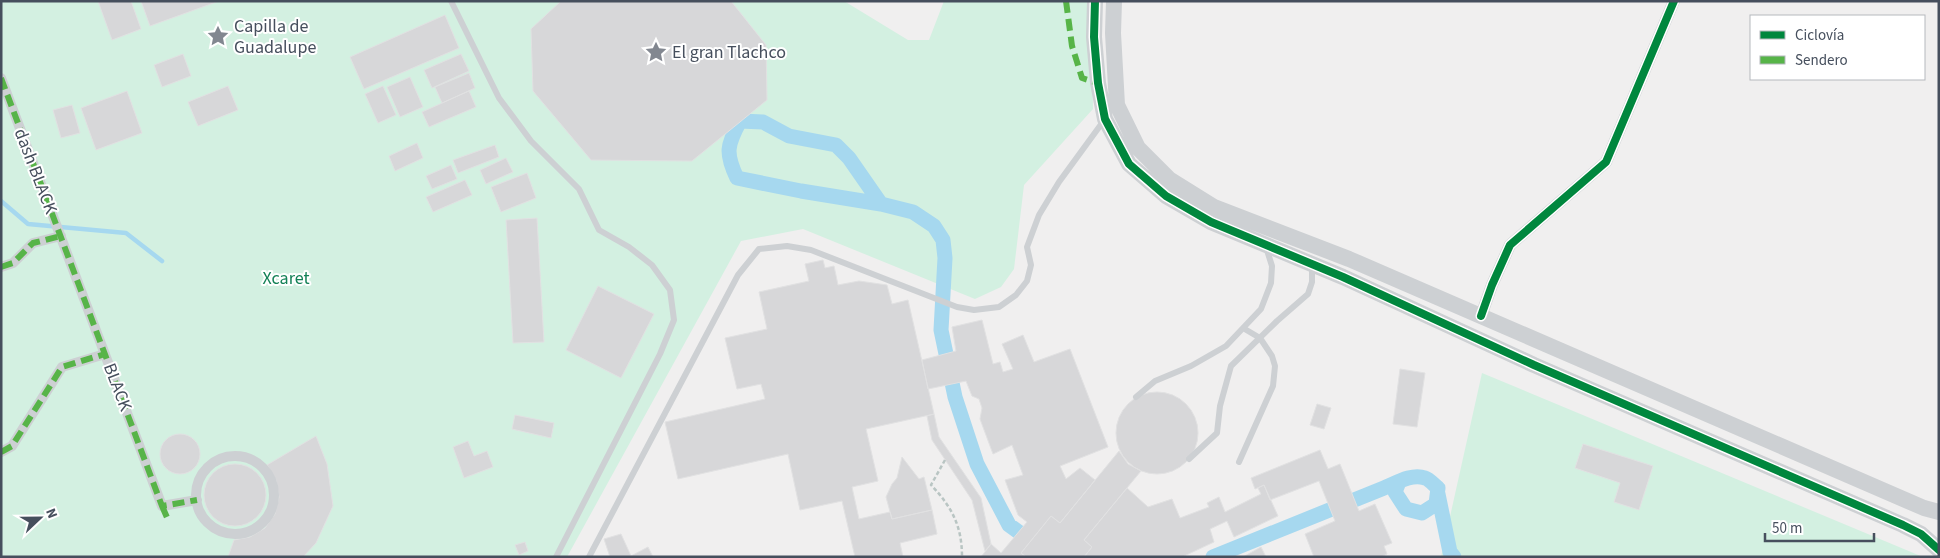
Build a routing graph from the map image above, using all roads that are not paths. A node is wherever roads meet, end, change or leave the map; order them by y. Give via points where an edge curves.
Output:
1 (451, 1) edge
2 (1095, 1) edge
3 (1114, 1) edge
4 (1674, 1) edge
5 (1, 78) edge
6 (1117, 104) junction
7 (1105, 119) junction
8 (60, 236) junction
9 (1264, 244) junction
10 (1319, 247) junction
11 (1312, 264) junction
12 (1, 267) edge
13 (1482, 316) junction
14 (1243, 328) junction
15 (1260, 338) junction
16 (105, 354) junction
17 (1136, 397) dead end
18 (1, 452) edge
19 (1189, 459) dead end
20 (1238, 462) dead end
21 (197, 500) junction
22 (1939, 512) edge
23 (1939, 550) edge
24 (556, 557) edge
25 (589, 557) edge

1 - 24 lane via 499,98 531,141 579,190 599,230 652,264 670,290 674,320 660,354
2 - 7 street via 1094,37
3 - 6 street
4 - 13 street via 1606,162 1510,245
5 - 8 street, dash BLACK
6 - 7 lane
6 - 10 street via 1138,148 1169,179 1214,207
7 - 9 street via 1129,164 1166,196 1211,222
7 - 25 lane via 1038,215 1026,247 1032,265 1027,281 1016,295 999,307 974,310 957,307 811,250 787,246 759,249 738,274
8 - 12 street via 34,243 13,263
8 - 16 street, BLACK
9 - 11 street
9 - 14 lane via 1272,266 1271,283 1261,309
10 - 11 lane
10 - 13 street
11 - 15 lane via 1308,294
11 - 23 street via 1903,525 1921,534
13 - 22 street
14 - 15 lane
14 - 17 lane via 1226,346 1155,381
15 - 19 lane via 1231,366 1217,432
15 - 20 lane via 1272,356 1273,386
16 - 18 street via 62,367 12,446
16 - 21 street, BLACK via 162,506
21 - 21 street via 206,522 218,531 249,532 262,524 271,512 274,497 272,481 264,468 251,459 222,458 208,466 199,478

